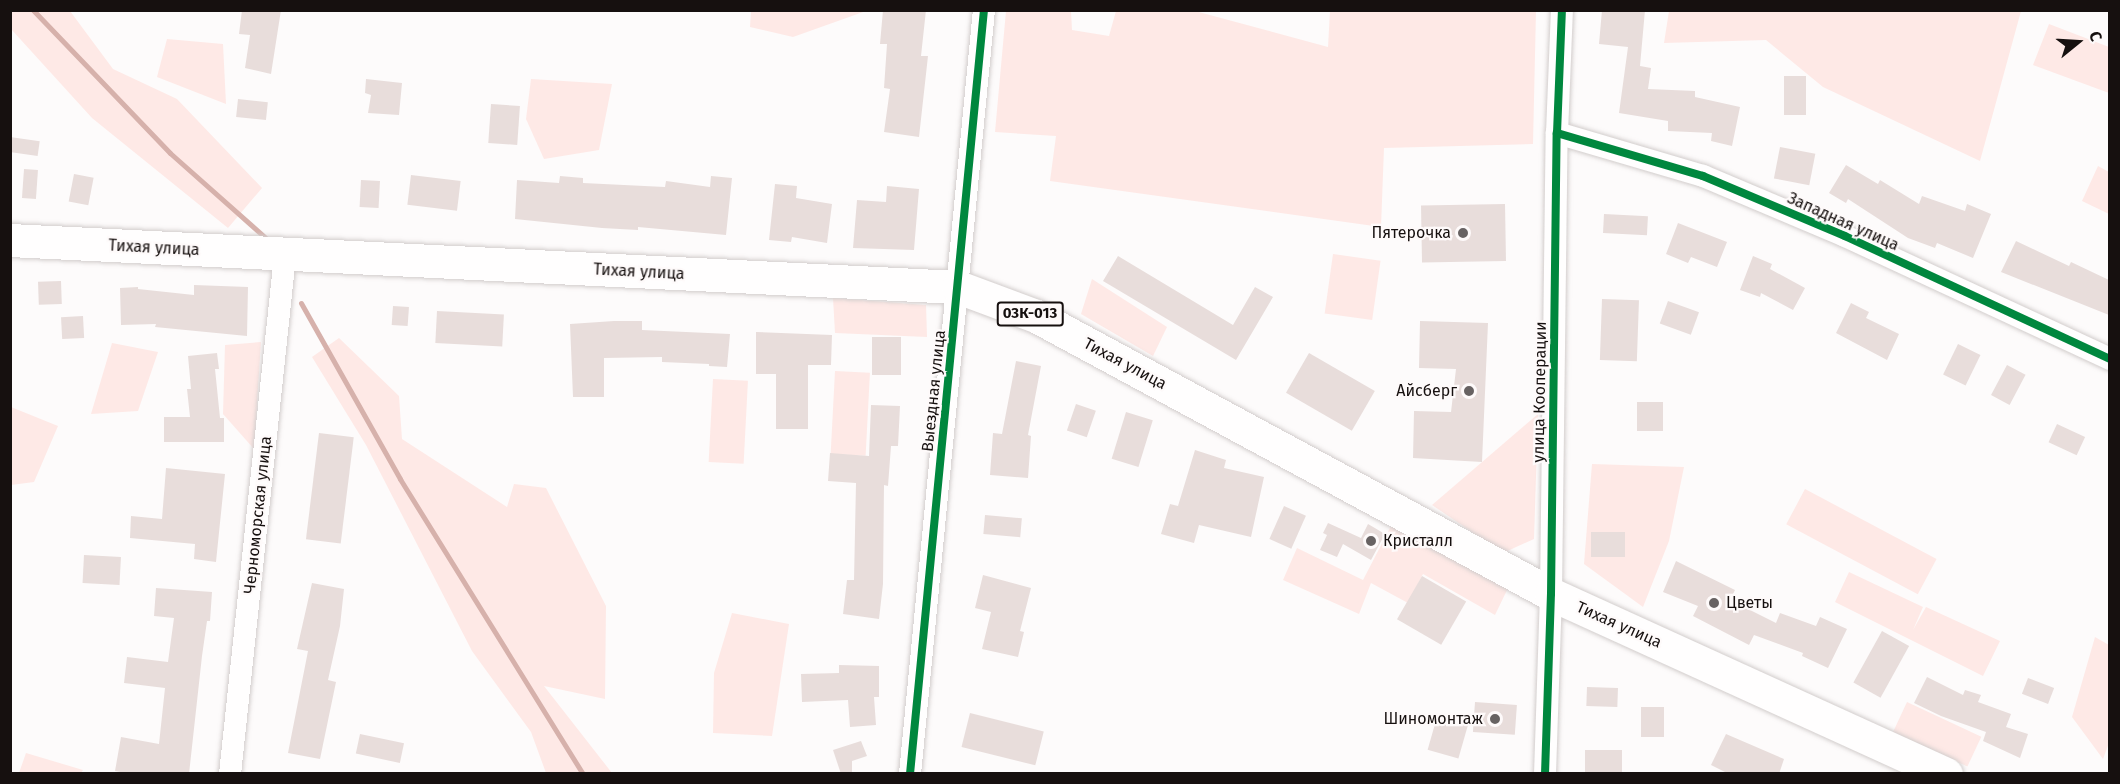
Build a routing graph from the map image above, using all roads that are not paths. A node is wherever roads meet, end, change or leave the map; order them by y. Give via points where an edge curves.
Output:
1 (984, 10) edge
2 (1562, 10) edge
3 (1557, 133) junction
4 (10, 240) edge
5 (285, 256) junction
6 (958, 287) junction
7 (2109, 359) edge
8 (1551, 594) junction
9 (230, 774) edge
10 (910, 774) edge
11 (1545, 774) edge
12 (1946, 774) edge

1 - 6 street, Выездная улица
2 - 3 street, улица Кооперации
3 - 7 street, Западная улица via 1703,176 1845,236
3 - 8 street, улица Кооперации
4 - 5 main road, Тихая улица / 03К-013
5 - 6 main road, Тихая улица / 03К-013
5 - 9 street, Черноморская улица
6 - 8 main road, Тихая улица / 03К-013 via 1036,316
6 - 10 street, Выездная улица
8 - 11 street, улица Кооперации
8 - 12 main road, Тихая улица / 03К-013

